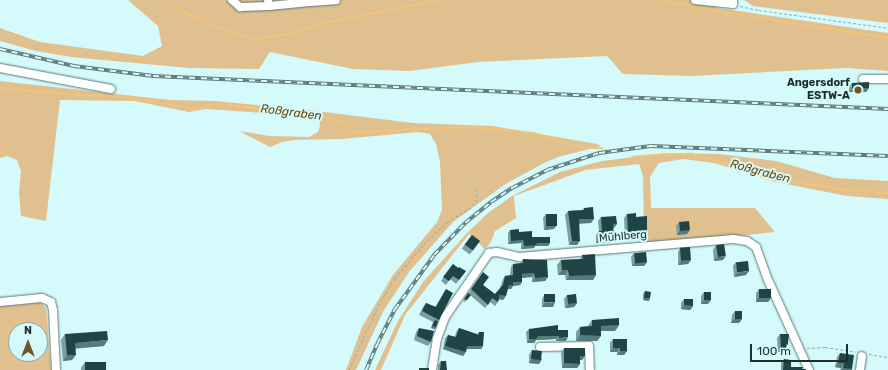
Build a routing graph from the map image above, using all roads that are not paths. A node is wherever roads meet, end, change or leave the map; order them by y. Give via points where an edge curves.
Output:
1 (232, 0) edge
2 (336, 0) edge
3 (695, 0) edge
4 (310, 1) edge
5 (733, 2) edge
6 (269, 3) edge
7 (0, 68) edge
8 (888, 79) edge
9 (863, 80) dead end
10 (111, 89) dead end
11 (0, 302) edge
12 (540, 348) dead end
13 (864, 354) road end
14 (56, 370) edge
15 (432, 370) edge
16 (590, 370) edge
17 (809, 370) edge
18 (860, 370) edge

1 - 6 street via 240,7
2 - 4 street
3 - 5 street
4 - 6 street
7 - 10 street
8 - 9 street
11 - 14 street via 42,298 51,302
12 - 16 street via 589,346
13 - 18 street
15 - 17 street, Mühlberg via 437,340 445,317 489,253 519,257 733,239 747,241 756,247

